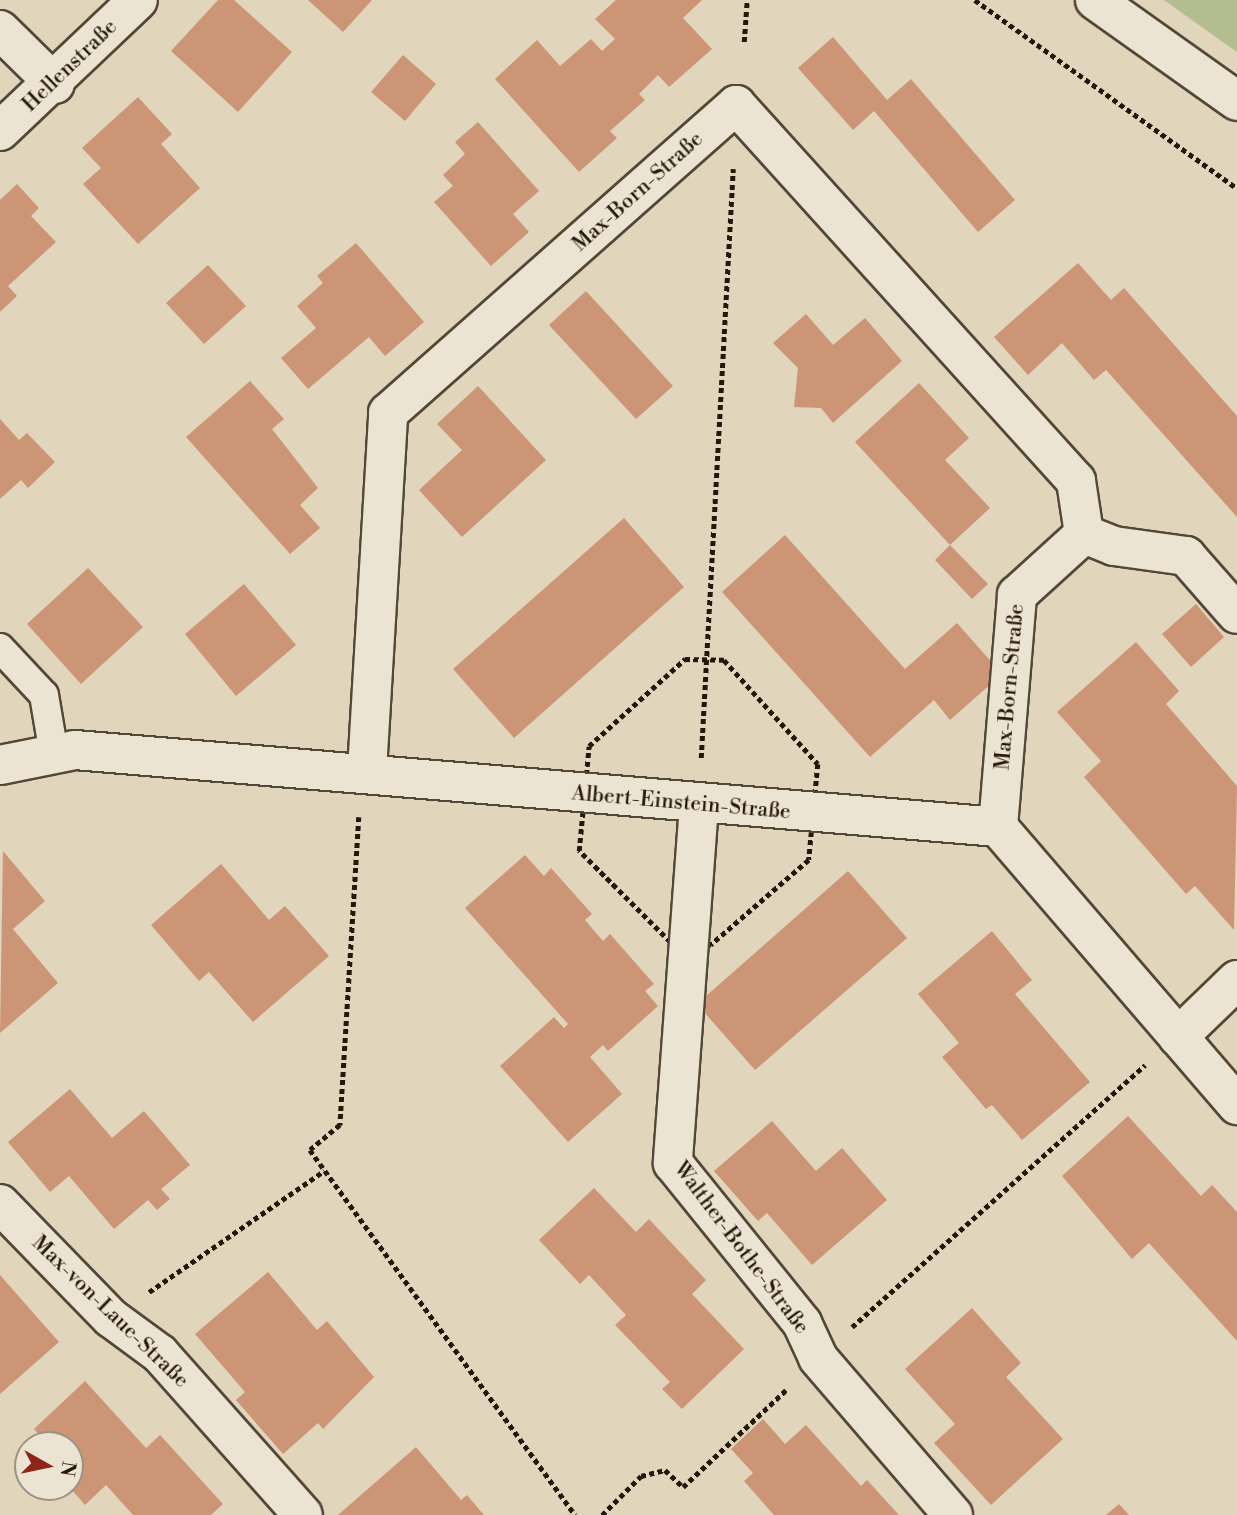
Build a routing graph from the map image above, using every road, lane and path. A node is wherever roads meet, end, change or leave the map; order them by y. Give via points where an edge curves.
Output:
1 (138, 0) edge
2 (747, 0) edge
3 (975, 0) edge
4 (1096, 0) edge
5 (0, 30) edge
6 (744, 42) dead end
7 (55, 84) junction
8 (1237, 101) edge
9 (736, 105) junction
10 (0, 131) edge
11 (1237, 188) edge
12 (1084, 534) junction
13 (1237, 614) edge
14 (0, 648) edge
15 (54, 754) junction
16 (0, 765) edge
17 (366, 771) junction
18 (699, 804) junction
19 (998, 827) junction
20 (1237, 980) edge
21 (1178, 1037) junction
22 (1237, 1105) edge
23 (324, 1171) junction
24 (0, 1204) edge
25 (111, 1318) junction
26 (818, 1358) junction
27 (763, 1413) dead end
28 (303, 1515) edge
29 (575, 1515) edge
30 (602, 1515) edge
31 (953, 1515) edge

1 - 7 street, Hellenstraße
2 - 6 path
3 - 11 path
4 - 8 street
5 - 7 street
7 - 10 street, Hellenstraße
9 - 12 street via 1076,481
9 - 17 street, Max-Born-Straße via 388,413
9 - 18 path
12 - 13 street via 1114,546 1186,556
12 - 19 street, Max-Born-Straße via 1017,595
14 - 15 lane via 44,695
15 - 16 street, Albert-Einstein-Straße
15 - 17 street, Albert-Einstein-Straße via 75,750
17 - 18 street, Albert-Einstein-Straße
17 - 23 path via 355,838 340,1125 310,1150
18 - 19 street, Albert-Einstein-Straße
18 - 26 street, Walther-Bothe-Straße via 673,1163 802,1323
19 - 21 street
20 - 21 street
21 - 22 street
21 - 26 path
23 - 25 path
23 - 29 path
24 - 25 street, Max-von-Laue-Straße
25 - 28 street, Max-von-Laue-Straße via 160,1354
26 - 31 street, Walther-Bothe-Straße
27 - 30 path via 683,1487 666,1470 641,1476

